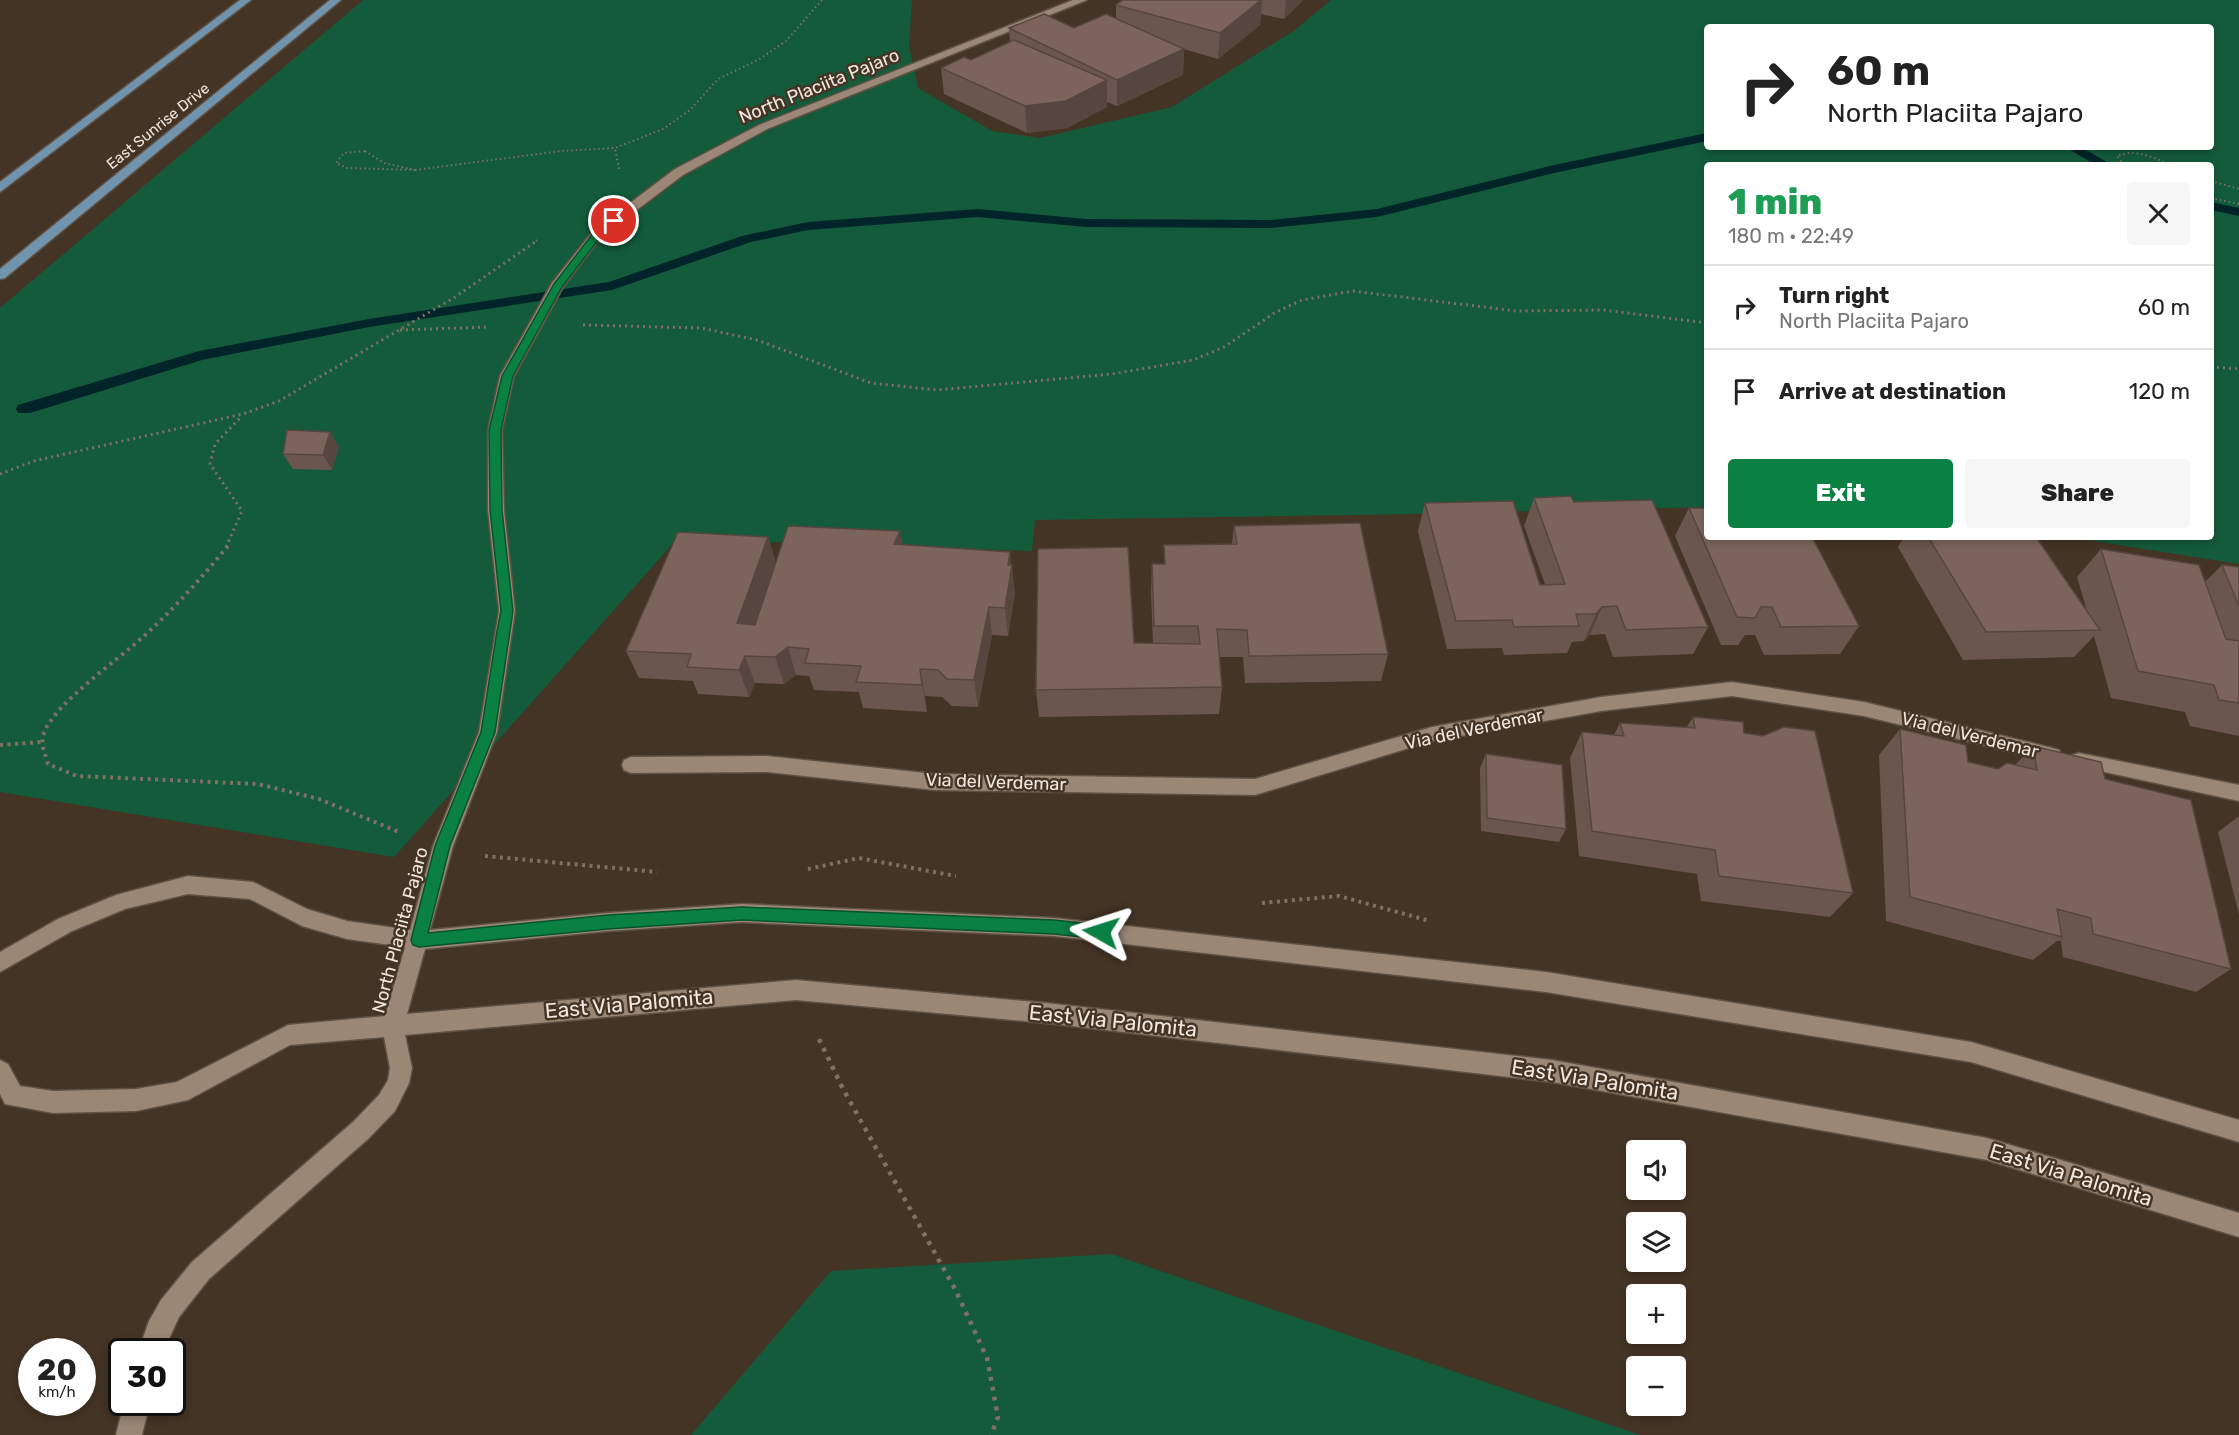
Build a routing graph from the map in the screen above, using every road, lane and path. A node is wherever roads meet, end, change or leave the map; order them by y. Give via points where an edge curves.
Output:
1 (246, 0) edge
2 (336, 0) edge
3 (1082, 0) edge
4 (615, 148) dead end
5 (2122, 162) edge
6 (2164, 162) edge
7 (415, 170) junction
8 (2214, 182) edge
9 (0, 188) edge
10 (2239, 189) edge
11 (2214, 199) edge
12 (2239, 204) edge
13 (0, 275) edge
14 (1704, 323) edge
15 (583, 324) dead end
16 (495, 327) dead end
17 (2214, 367) edge
18 (2239, 369) edge
19 (243, 414) junction
20 (0, 474) edge
21 (42, 742) junction
22 (0, 745) edge
23 (631, 765) dead end
24 (2239, 793) edge
25 (399, 832) dead end
26 (484, 856) dead end
27 (659, 872) dead end
28 (419, 940) junction
29 (0, 963) edge
30 (393, 1027) junction
31 (814, 1028) dead end
32 (0, 1071) edge
33 (2239, 1131) edge
34 (2239, 1225) edge
35 (154, 1338) edge
36 (134, 1416) edge
37 (129, 1435) edge
38 (991, 1435) edge

1 - 9 main road
2 - 13 main road, East Sunrise Drive
3 - 28 street, North Placiita Pajaro via 763,127 679,172 597,234 558,286 507,376 495,430 496,510 507,611 488,732 443,846
4 - 7 path
5 - 6 path via 2117,156 2125,152
7 - 7 path via 384,163 365,151 344,153 336,163 347,168
8 - 10 path
11 - 12 path
14 - 15 path via 1604,310 1516,311 1353,291 1302,300 1276,312 1224,347 1193,360 1112,374 937,390 871,383 757,339 701,328
16 - 19 path via 399,330 279,401
17 - 18 path
19 - 20 path via 34,462
19 - 21 path via 215,444 210,464 242,511 230,543 191,591 67,701 44,731
21 - 22 path
21 - 25 path via 48,764 77,776 258,784 319,800
23 - 24 street, Via del Verdemar via 767,764 935,782 1255,787 1432,734 1601,704 1732,689 1864,709 2006,745
26 - 27 path
28 - 29 street via 347,930 302,917 253,891 188,885 123,901 75,921
28 - 30 street, North Placiita Pajaro
28 - 33 street via 742,913 1054,927 1546,982 1971,1053
30 - 32 street, East Via Palomita via 288,1035 180,1092 136,1100 53,1102 13,1096
30 - 34 street, East Via Palomita via 796,990 1046,1013 1552,1071 1987,1149
30 - 35 street via 401,1068 387,1103 212,1258 183,1289
31 - 38 path via 843,1089 955,1289 987,1358 998,1417
36 - 37 street

